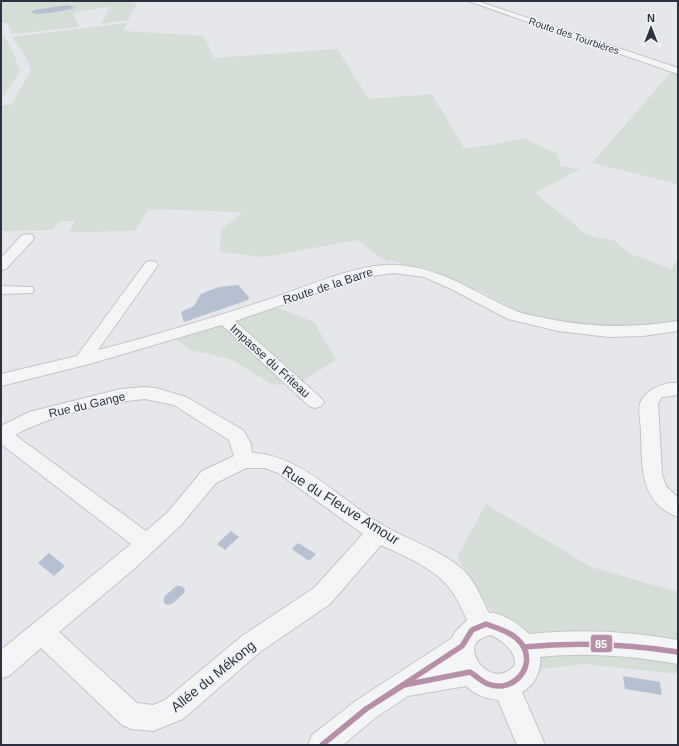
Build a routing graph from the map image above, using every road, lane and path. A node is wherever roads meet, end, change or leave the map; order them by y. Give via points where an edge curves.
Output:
1 (471, 1) edge
2 (678, 71) edge
3 (27, 238) dead end
4 (151, 265) dead end
5 (1, 266) edge
6 (1, 290) edge
7 (27, 290) dead end
8 (225, 320) junction
9 (678, 326) edge
10 (83, 360) junction
11 (1, 380) edge
12 (678, 389) edge
13 (315, 402) dead end
14 (244, 460) junction
15 (678, 508) edge
16 (378, 532) junction
17 (146, 544) junction
18 (482, 625) junction
19 (41, 631) junction
20 (462, 646) junction
21 (524, 647) junction
22 (678, 652) edge
23 (1, 666) edge
24 (470, 672) junction
25 (404, 685) junction
26 (506, 687) junction
27 (322, 745) edge
28 (531, 745) edge

1 - 2 street, Route des Tourbières
3 - 5 street
4 - 10 street
6 - 7 street
8 - 9 street, Route de la Barre via 360,274 400,268 423,272 454,285 511,315 569,329 614,333
8 - 10 street, Route de la Barre
8 - 13 street, Impasse du Friteau
10 - 11 street, Route de la Barre
12 - 15 street via 656,393 649,403 652,474 658,490
14 - 16 street, Rue du Fleuve Amour via 266,461 285,468
14 - 17 street, Rue du Fleuve Amour via 209,477 174,519
14 - 17 street, Rue du Gange via 241,444 236,435 180,401 156,394 121,395 29,419 1,434
16 - 18 street, Rue du Fleuve Amour via 424,556 453,576 466,592
16 - 19 street, Allée du Mékong via 322,596 251,644 174,710 153,718 131,716
17 - 19 street, Rue du Fleuve Amour
18 - 20 street via 469,632
18 - 21 street via 501,626 518,638
19 - 23 street, Rue du Fleuve Amour
20 - 24 street via 462,655
20 - 25 street
21 - 22 street via 560,643 599,644
21 - 26 street via 527,657 522,676
24 - 25 street
24 - 26 street via 486,685
25 - 27 street via 366,709
26 - 28 street

